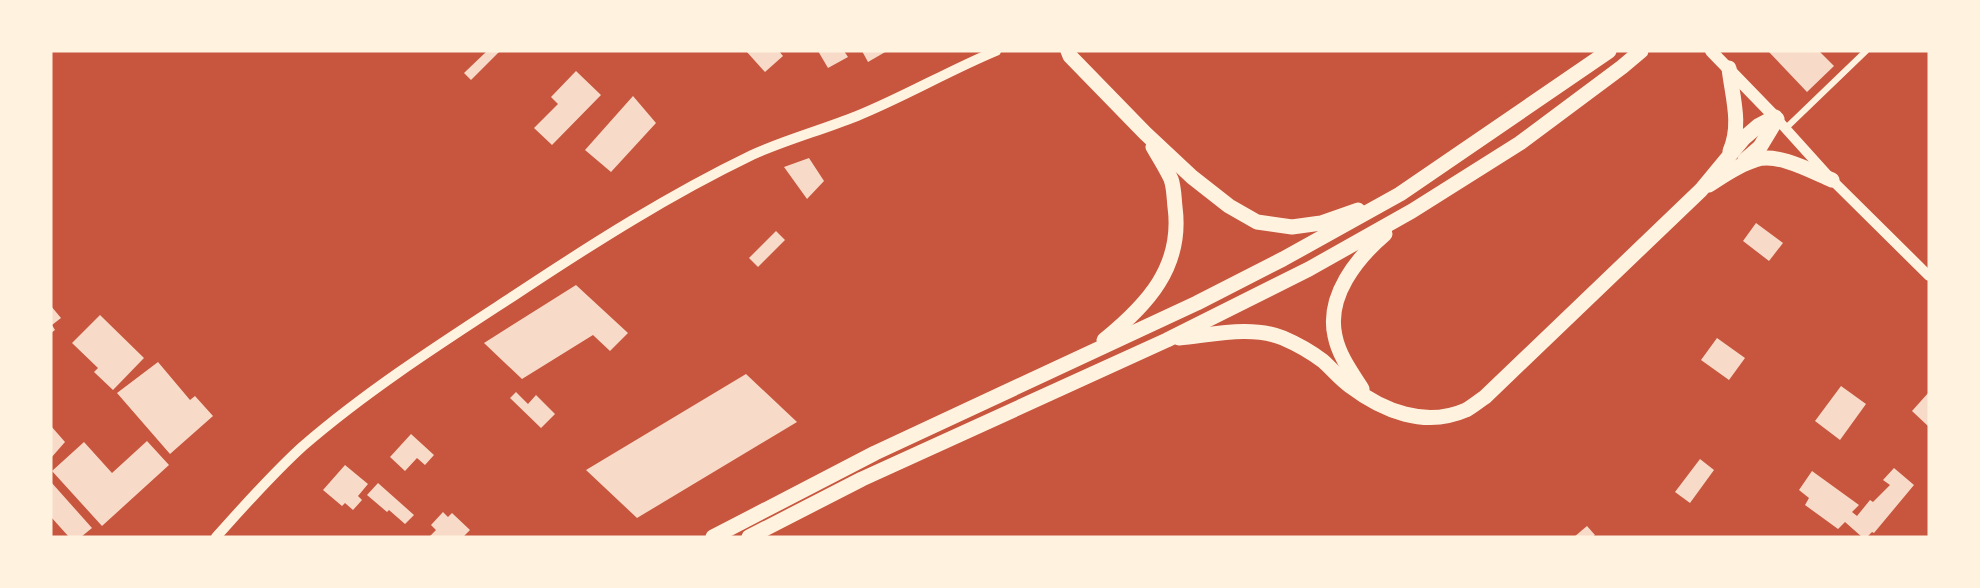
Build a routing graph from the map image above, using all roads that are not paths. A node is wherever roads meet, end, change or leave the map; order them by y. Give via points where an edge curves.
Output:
1 (977, 51) edge
2 (996, 51) edge
3 (1609, 51) edge
4 (1641, 51) edge
5 (1711, 51) edge
6 (1866, 51) edge
7 (1065, 53) edge
8 (964, 65) junction
9 (1729, 68) junction
10 (1779, 121) junction
11 (1145, 133) junction
12 (1730, 163) junction
13 (1832, 180) junction
14 (1400, 194) junction
15 (1412, 211) junction
16 (1929, 276) edge
17 (1167, 340) junction
18 (1085, 355) junction
19 (1367, 397) junction
20 (216, 537) edge
21 (713, 537) edge
22 (749, 537) edge

1 - 8 street
2 - 8 street
3 - 14 highway
4 - 15 highway via 1520,143
5 - 9 main road
6 - 10 street
7 - 11 highway
8 - 20 street via 894,100 753,155 651,208 355,404 302,447
9 - 10 main road
9 - 12 highway via 1737,120
10 - 12 highway via 1760,147
10 - 13 street
11 - 14 highway via 1192,177 1257,222 1292,227 1321,223
11 - 18 highway via 1172,182 1177,218 1173,254 1158,286 1138,310
12 - 13 highway via 1775,158
12 - 19 highway via 1485,397 1466,410 1440,417 1418,417 1392,412
13 - 16 street
14 - 18 highway via 1283,260
15 - 17 highway via 1309,269
15 - 19 highway via 1373,244 1352,269 1335,306 1335,335 1346,364
17 - 19 highway via 1259,332 1282,338 1323,361
17 - 22 highway via 862,478
18 - 21 highway via 875,453

